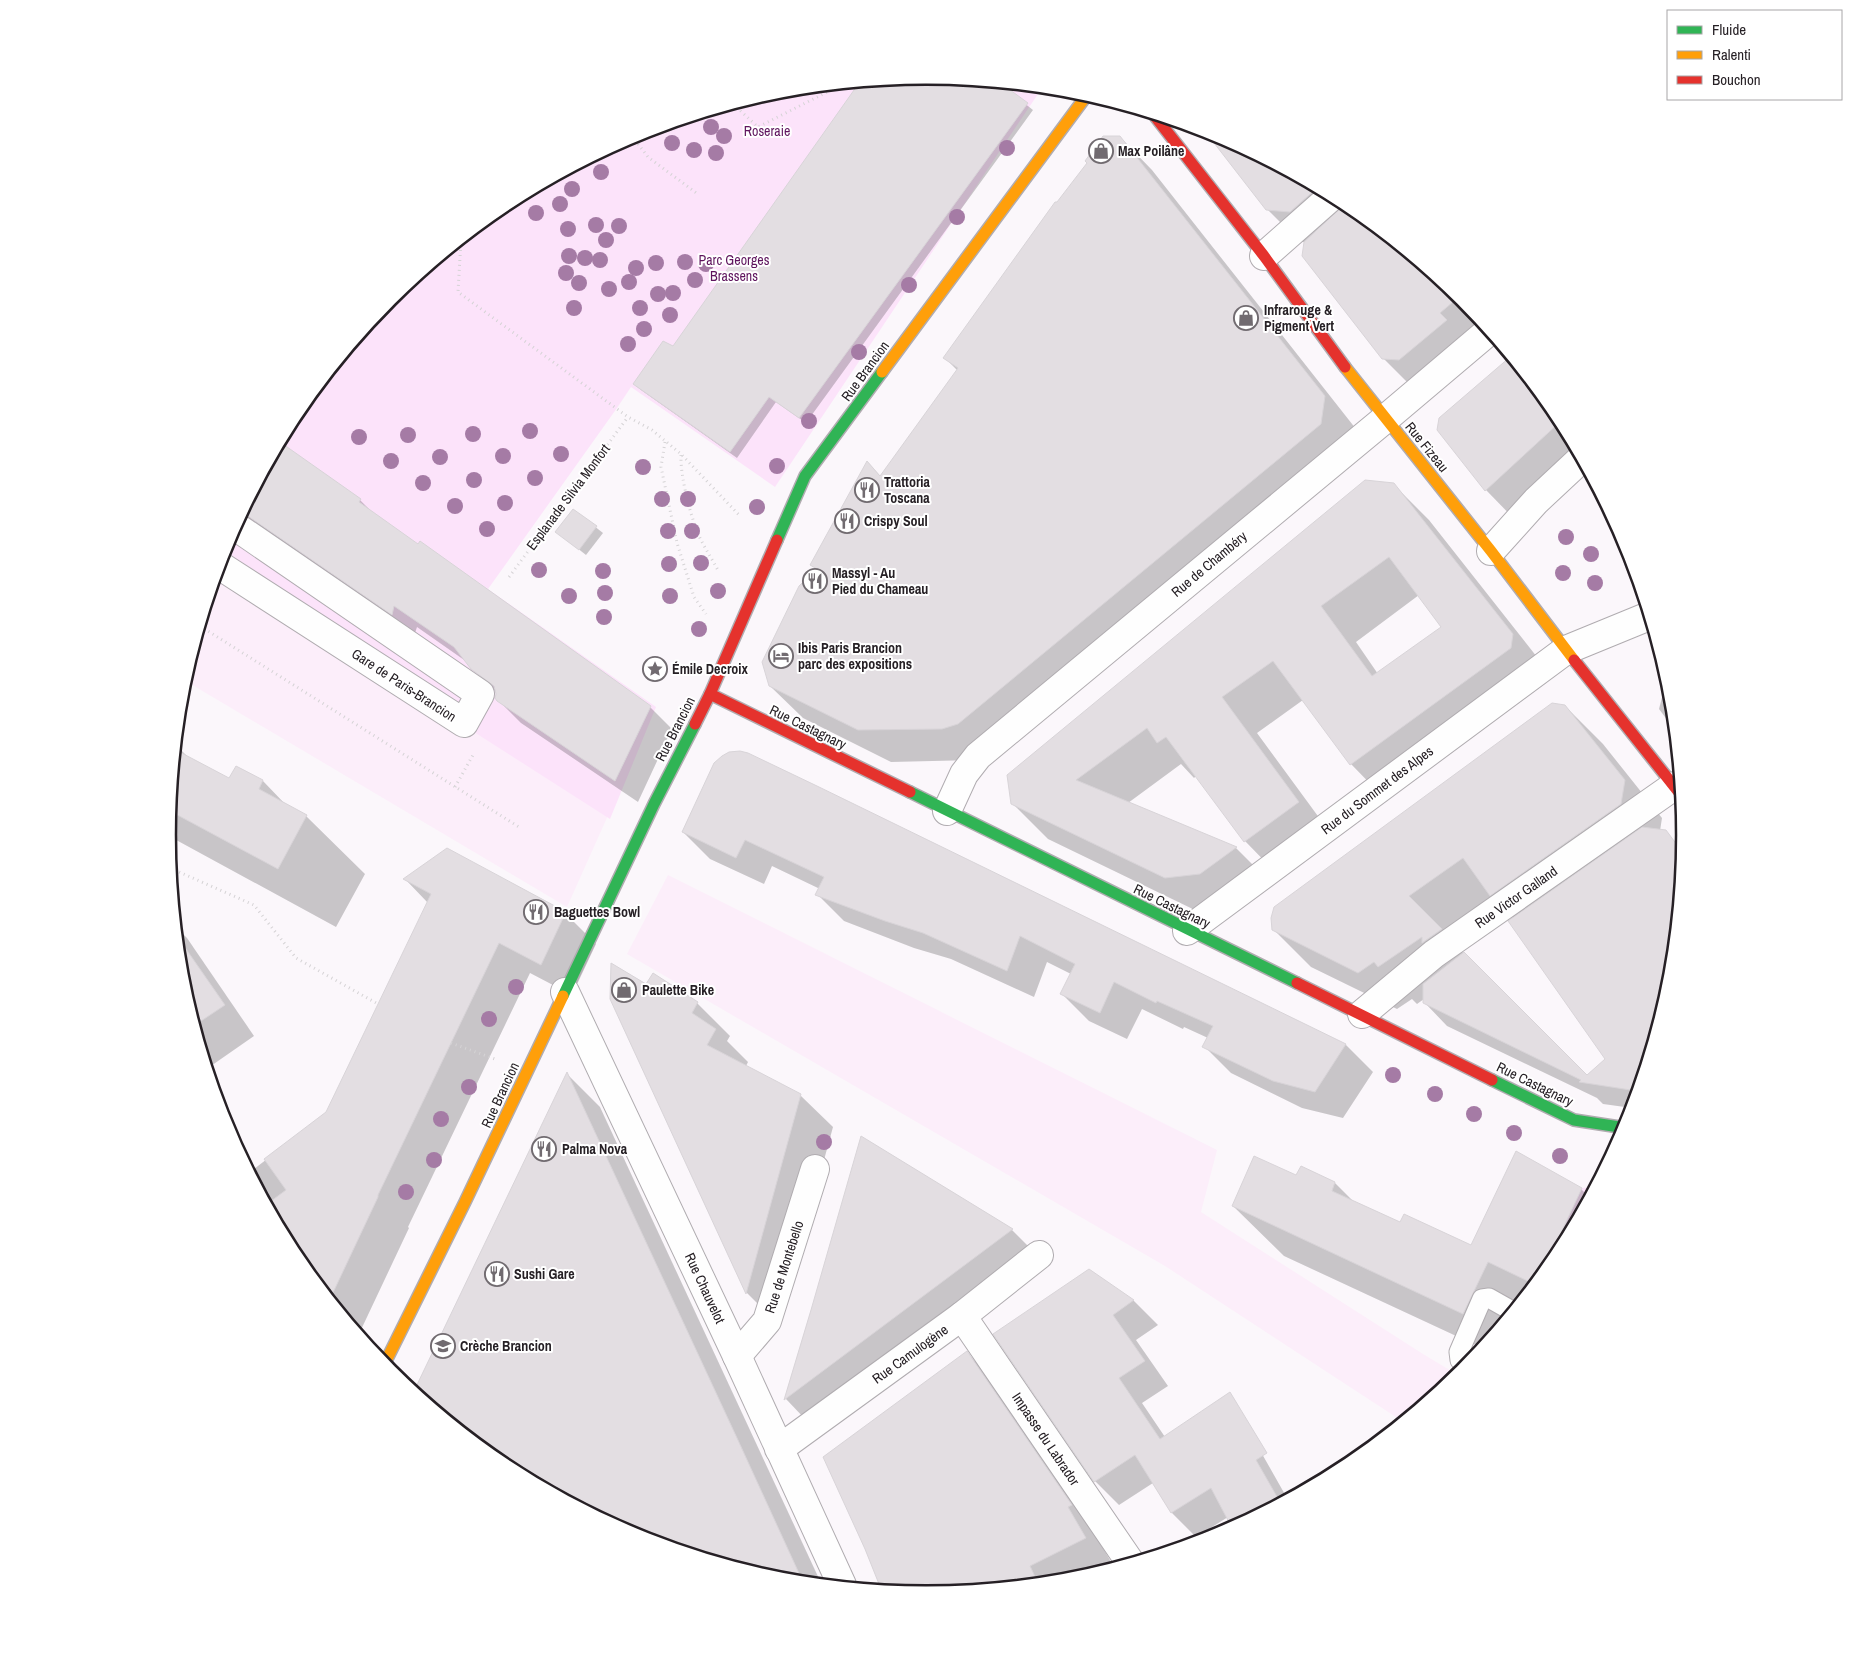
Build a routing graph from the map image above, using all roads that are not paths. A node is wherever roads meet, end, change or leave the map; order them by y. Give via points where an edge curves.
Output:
1 (1082, 102) edge
2 (1160, 123) edge
3 (1327, 201) edge
4 (1264, 256) junction
5 (1485, 335) edge
6 (1385, 420) junction
7 (1577, 462) edge
8 (241, 530) edge
9 (1491, 551) junction
10 (225, 569) edge
11 (1643, 618) edge
12 (1566, 650) junction
13 (710, 694) junction
14 (1674, 786) edge
15 (1674, 793) edge
16 (947, 811) junction
17 (1187, 931) junction
18 (565, 992) junction
19 (1362, 1014) junction
20 (1617, 1127) edge
21 (815, 1169) dead end
22 (1039, 1255) dead end
23 (1508, 1308) edge
24 (962, 1316) junction
25 (737, 1356) junction
26 (388, 1357) edge
27 (1461, 1360) edge
28 (779, 1449) junction
29 (1127, 1557) edge
30 (839, 1580) edge

1 - 13 street, Rue Brancion via 805,476
2 - 4 street, Rue Fizeau
3 - 4 street
4 - 6 street, Rue Fizeau
5 - 6 street, Rue de Chambéry
6 - 9 street, Rue Fizeau
6 - 16 street, Rue de Chambéry via 978,756 964,774
7 - 9 street via 1536,501
8 - 10 street, Gare de Paris-Brancion via 480,694 464,723
9 - 12 street, Rue Fizeau
11 - 12 street, Rue du Sommet des Alpes
12 - 14 street, Rue Fizeau
12 - 17 street, Rue du Sommet des Alpes
13 - 16 street, Rue Castagnary
13 - 18 street, Rue Brancion
15 - 19 street, Rue Victor Galland via 1434,954
16 - 17 street, Rue Castagnary
17 - 19 street, Rue Castagnary
18 - 25 street, Rue Chauvelot
18 - 26 street, Rue Brancion
19 - 20 street, Rue Castagnary via 1574,1120
21 - 25 street, Rue de Montebello via 767,1321
22 - 24 street, Rue Camulogène
23 - 27 lane via 1489,1298 1482,1300 1459,1352
24 - 28 street, Rue Camulogène
24 - 29 street, Impasse du Labrador
25 - 28 street, Rue Chauvelot
28 - 30 street, Rue Chauvelot

